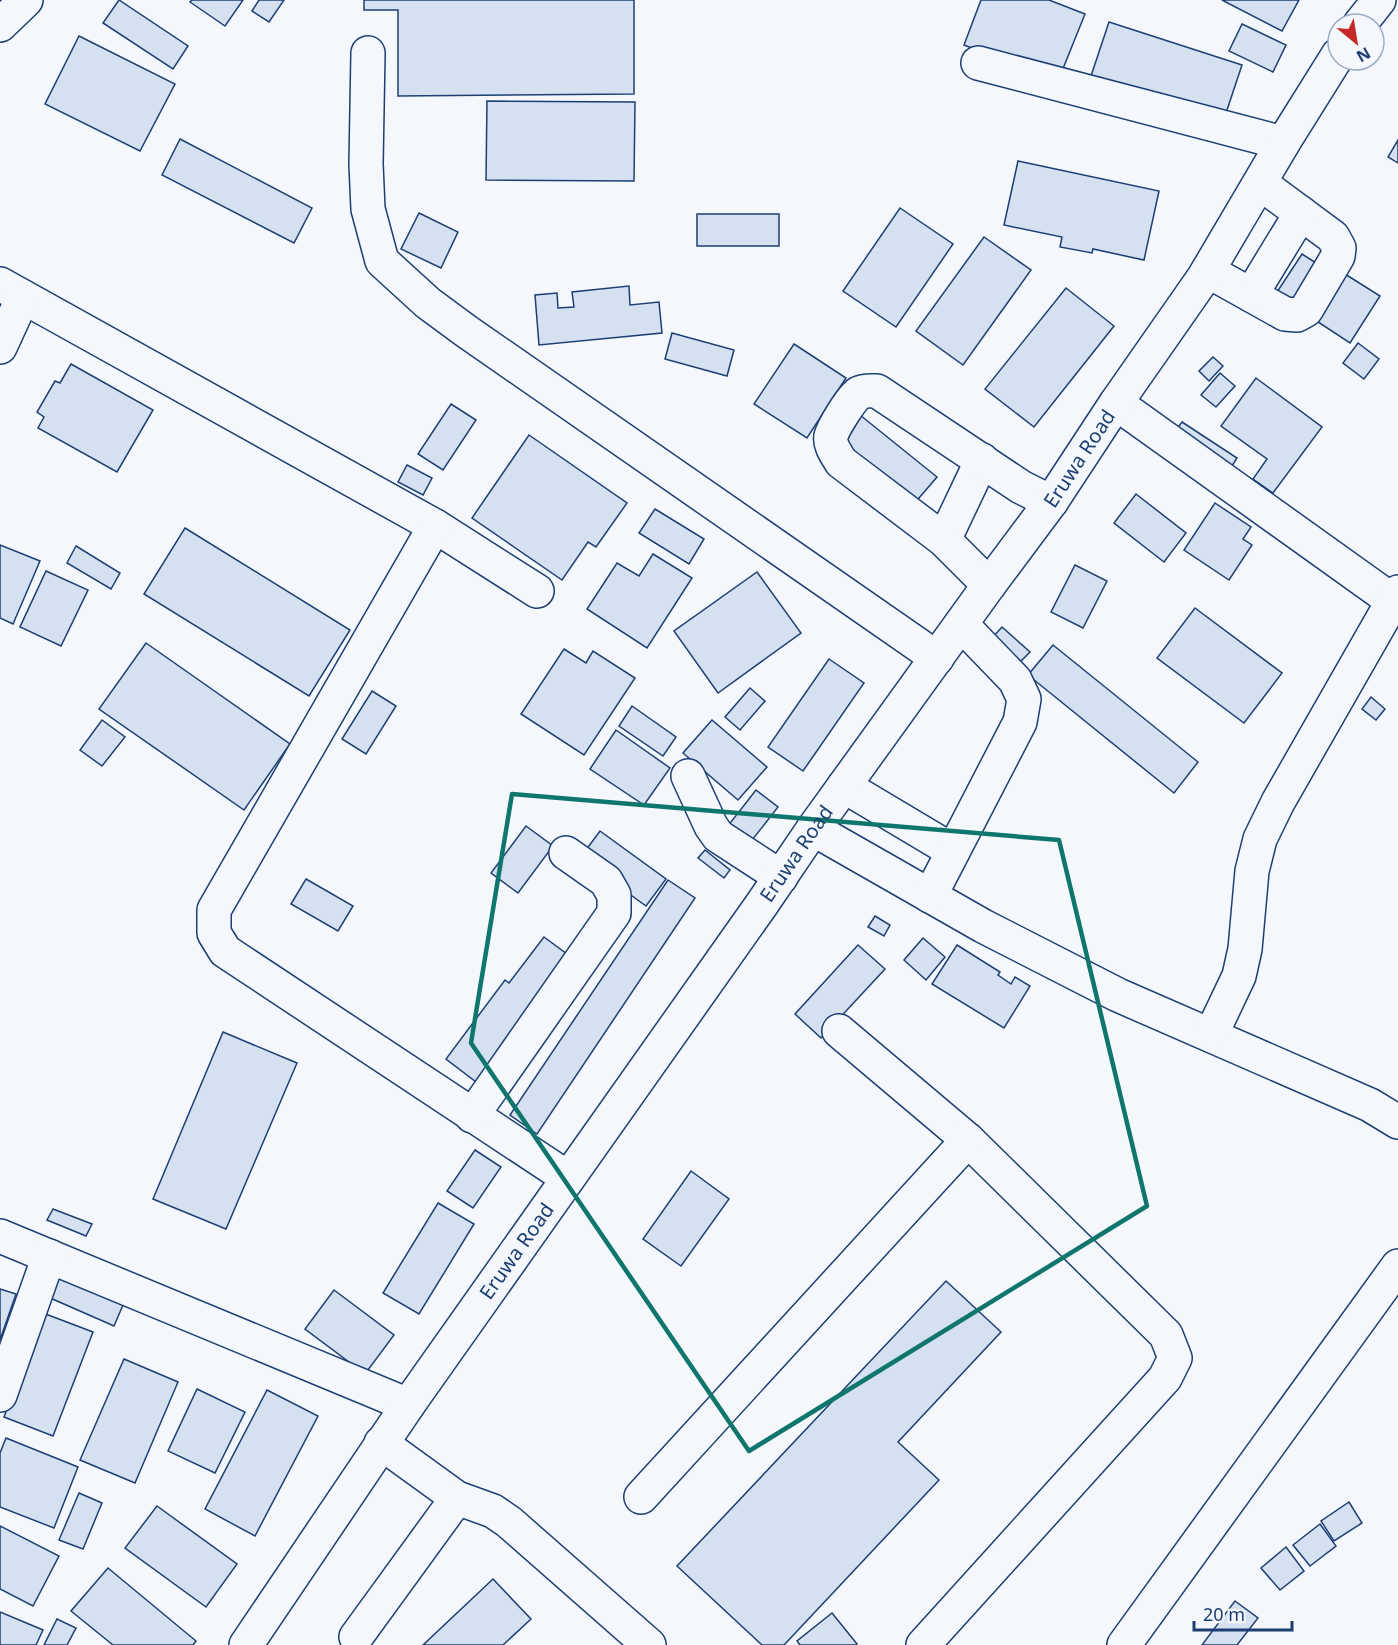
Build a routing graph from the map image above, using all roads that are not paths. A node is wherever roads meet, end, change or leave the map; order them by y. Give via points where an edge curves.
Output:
1 (26, 0) edge
2 (1379, 0) edge
3 (1369, 12) edge
4 (0, 25) edge
5 (368, 53) dead end
6 (978, 63) dead end
7 (1327, 72) edge
8 (1283, 143) junction
9 (1260, 183) junction
10 (1301, 213) junction
11 (1208, 271) junction
12 (11, 291) edge
13 (1251, 295) junction
14 (0, 347) edge
15 (1116, 403) junction
16 (982, 460) junction
17 (1051, 502) junction
18 (435, 526) junction
19 (944, 540) junction
20 (989, 585) junction
21 (537, 591) dead end
22 (1396, 597) edge
23 (961, 624) junction
24 (937, 658) junction
25 (688, 776) dead end
26 (844, 786) junction
27 (813, 829) junction
28 (953, 851) junction
29 (566, 853) dead end
30 (781, 877) junction
31 (930, 896) junction
32 (839, 1031) dead end
33 (1211, 1035) junction
34 (472, 1116) junction
35 (1398, 1122) edge
36 (968, 1140) junction
37 (568, 1178) junction
38 (0, 1236) edge
39 (49, 1256) junction
40 (1398, 1266) edge
41 (1385, 1305) edge
42 (0, 1395) edge
43 (408, 1405) junction
44 (381, 1443) junction
45 (641, 1497) dead end
46 (458, 1498) junction
47 (356, 1637) dead end
48 (246, 1645) edge
49 (649, 1645) edge
50 (923, 1645) edge
51 (1124, 1645) edge

1 - 4 street
2 - 3 street
5 - 24 street via 368,209 382,261 466,331
6 - 8 street
7 - 8 street, Eruwa Road
8 - 9 street, Eruwa Road
9 - 10 street
9 - 11 street, Eruwa Road
10 - 13 street
10 - 13 street via 1333,237 1339,248 1306,310 1297,315 1285,314
11 - 13 street
11 - 15 street, Eruwa Road
12 - 14 street
12 - 18 street
15 - 17 street, Eruwa Road
15 - 22 street
16 - 17 street
16 - 19 street
16 - 19 street via 877,391 857,394 835,427 830,438 840,462
17 - 20 street, Eruwa Road
18 - 21 street
18 - 34 street via 214,910 214,933 225,951
19 - 20 street
20 - 23 street, Eruwa Road
22 - 33 street via 1260,839 1252,871 1239,976
23 - 24 street, Eruwa Road
23 - 28 street via 1015,680 1024,699 1020,722
24 - 26 street, Eruwa Road
25 - 30 street via 718,836
26 - 27 street, Eruwa Road
26 - 28 street
27 - 30 street, Eruwa Road
27 - 31 street
28 - 31 street
29 - 34 street via 606,881 614,895 615,913
30 - 37 street, Eruwa Road
31 - 33 street via 1119,994
32 - 36 street
33 - 35 street via 1370,1105
34 - 37 street
36 - 45 street
36 - 50 street via 1166,1335 1175,1358 1165,1378
37 - 43 street, Eruwa Road
38 - 39 street
39 - 42 street
39 - 43 street
40 - 41 street
41 - 51 street
43 - 44 street, Eruwa Road
44 - 46 street
44 - 48 street, Eruwa Road
46 - 47 street
46 - 49 street via 493,1511 509,1522

